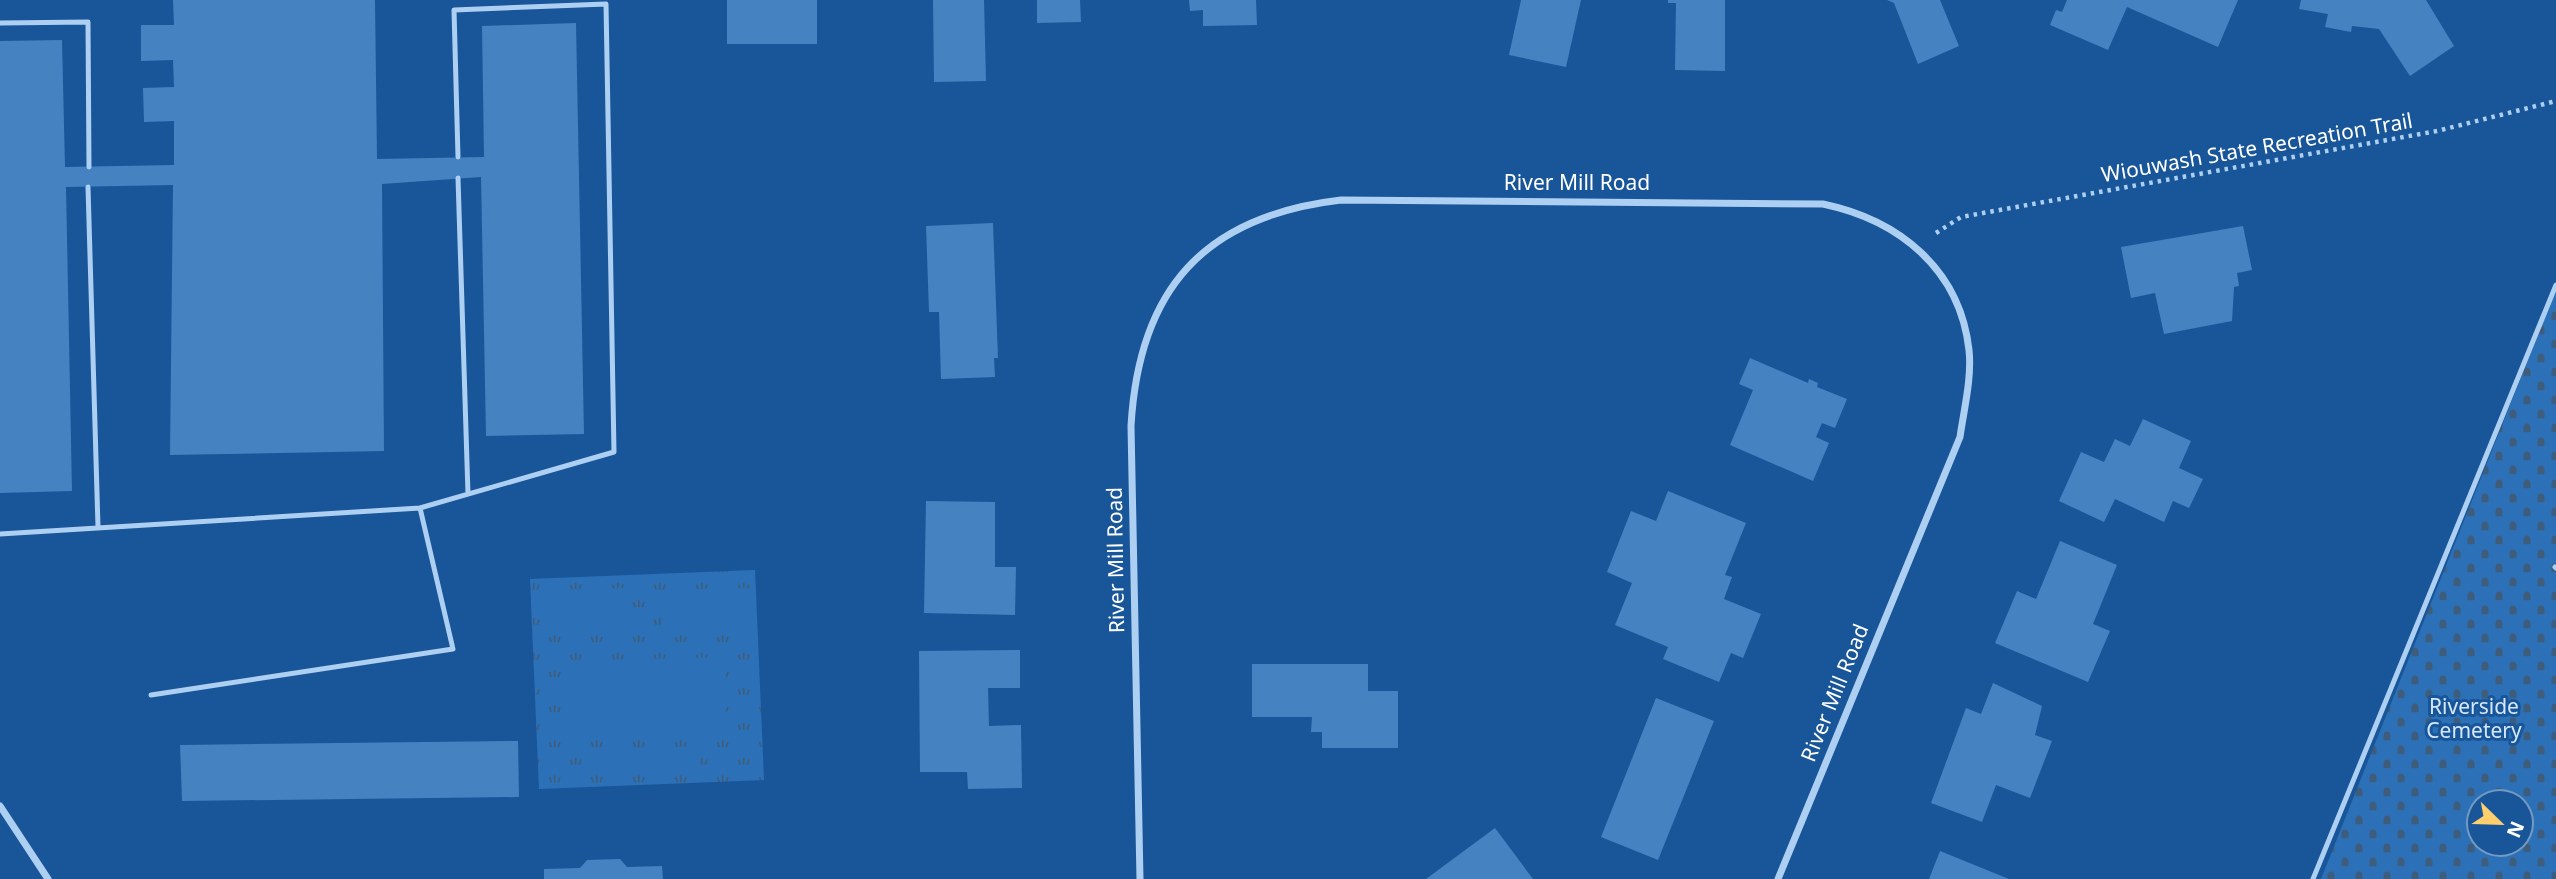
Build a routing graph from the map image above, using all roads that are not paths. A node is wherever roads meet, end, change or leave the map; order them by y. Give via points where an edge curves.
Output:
1 (0, 23) edge
2 (458, 157) dead end
3 (89, 167) dead end
4 (458, 178) dead end
5 (88, 187) dead end
6 (2556, 285) edge
7 (468, 494) junction
8 (420, 508) junction
9 (98, 527) junction
10 (0, 534) edge
11 (150, 695) dead end
12 (0, 806) edge
13 (48, 879) edge
14 (1140, 879) edge
15 (1777, 879) edge
16 (2313, 879) edge

1 - 3 lane via 88,22
2 - 7 lane via 454,10 606,4 614,452
4 - 7 lane
5 - 9 lane
6 - 16 lane
7 - 8 lane
8 - 9 lane
8 - 11 lane via 453,649
9 - 10 lane
12 - 13 street
14 - 15 street, River Mill Road via 1131,426 1134,380 1144,343 1159,306 1178,277 1220,240 1265,216 1342,200 1823,204 1883,222 1917,248 1941,275 1960,312 1969,351 1959,436

